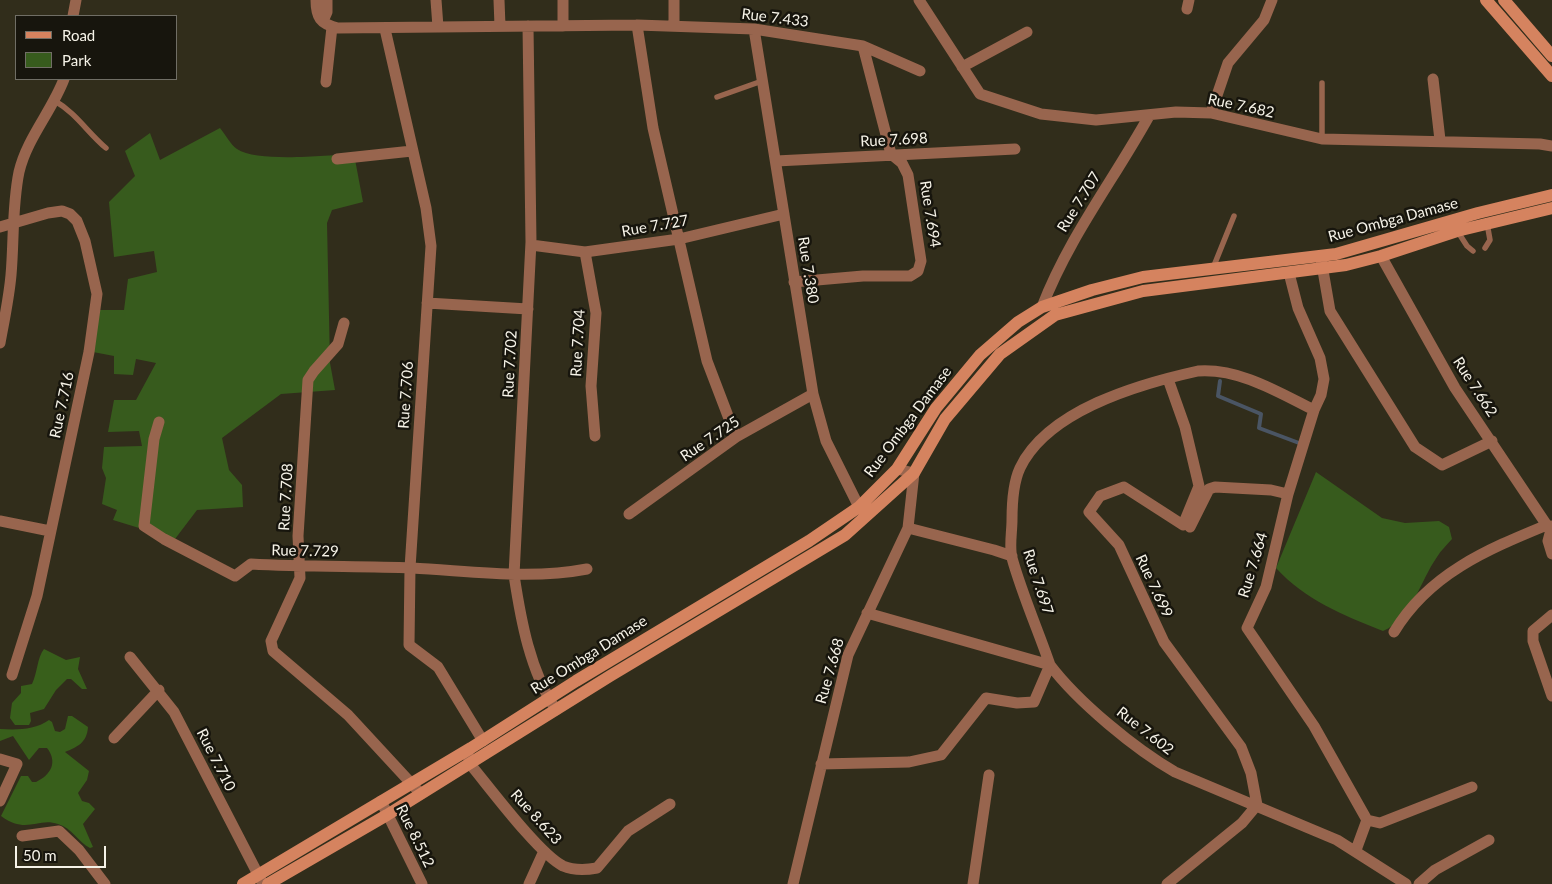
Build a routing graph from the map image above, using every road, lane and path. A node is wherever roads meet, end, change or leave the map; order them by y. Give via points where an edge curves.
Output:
1 (76, 0) edge
2 (316, 0) edge
3 (326, 0) edge
4 (436, 0) edge
5 (499, 0) edge
6 (563, 0) edge
7 (674, 0) edge
8 (919, 0) edge
9 (1272, 0) edge
10 (1486, 0) edge
11 (1504, 0) edge
12 (73, 15) edge
13 (327, 24) junction
14 (637, 25) junction
15 (500, 26) junction
16 (528, 26) junction
17 (563, 26) junction
18 (674, 26) junction
19 (438, 27) junction
20 (385, 29) junction
21 (754, 30) junction
22 (1027, 32) dead end
23 (864, 46) junction
24 (1552, 56) edge
25 (962, 67) junction
26 (920, 71) dead end
27 (1552, 76) edge
28 (1433, 79) dead end
29 (64, 80) edge
30 (762, 81) junction
31 (326, 82) dead end
32 (1322, 83) dead end
33 (717, 97) dead end
34 (55, 101) junction
35 (1211, 113) junction
36 (1149, 116) junction
37 (1322, 138) junction
38 (1440, 140) junction
39 (1552, 146) edge
40 (106, 148) dead end
41 (1015, 149) dead end
42 (412, 151) junction
43 (891, 154) junction
44 (338, 159) dead end
45 (776, 162) junction
46 (1552, 195) edge
47 (1552, 208) edge
48 (784, 214) junction
49 (1234, 216) dead end
50 (1487, 223) junction
51 (12, 226) junction
52 (0, 227) edge
53 (1457, 231) junction
54 (679, 238) junction
55 (531, 245) junction
56 (1485, 248) dead end
57 (1473, 251) dead end
58 (585, 252) junction
59 (1380, 256) junction
60 (1321, 262) junction
61 (1213, 268) junction
62 (1289, 273) junction
63 (794, 282) junction
64 (427, 303) junction
65 (1042, 307) junction
66 (528, 309) junction
67 (344, 323) dead end
68 (0, 344) edge
69 (1168, 379) junction
70 (812, 394) junction
71 (1314, 410) junction
72 (159, 422) dead end
73 (595, 436) dead end
74 (736, 437) junction
75 (1492, 441) junction
76 (897, 469) junction
77 (914, 473) junction
78 (1288, 494) junction
79 (859, 507) junction
80 (629, 514) dead end
81 (0, 521) edge
82 (1190, 527) dead end
83 (1550, 527) edge
84 (908, 528) junction
85 (50, 531) junction
86 (1552, 554) edge
87 (1012, 556) junction
88 (301, 566) junction
89 (410, 568) junction
90 (587, 569) dead end
91 (514, 575) junction
92 (867, 613) junction
93 (1552, 615) edge
94 (1394, 632) dead end
95 (130, 657) dead end
96 (1050, 666) junction
97 (12, 675) dead end
98 (159, 690) junction
99 (1552, 696) edge
100 (548, 699) junction
101 (556, 710) junction
102 (114, 738) dead end
103 (483, 741) junction
104 (467, 750) junction
105 (0, 759) edge
106 (470, 764) junction
107 (821, 764) junction
108 (989, 775) dead end
109 (412, 784) junction
110 (1472, 787) dead end
111 (421, 794) junction
112 (0, 801) edge
113 (381, 801) junction
114 (670, 804) dead end
115 (1257, 805) junction
116 (387, 815) junction
117 (1367, 820) junction
118 (22, 836) dead end
119 (1489, 840) dead end
120 (1356, 850) junction
121 (544, 851) junction
122 (260, 879) edge
123 (105, 884) edge
124 (243, 884) edge
125 (268, 884) edge
126 (422, 884) edge
127 (529, 884) edge
128 (793, 884) edge
129 (974, 884) edge
130 (1167, 884) edge
131 (1406, 884) edge
132 (1419, 884) edge

1 - 12 street
2 - 13 street via 316,14
3 - 13 street
4 - 19 street
5 - 15 street
6 - 17 street
7 - 18 street
8 - 25 street, Rue 7.682
9 - 35 street via 1264,20 1228,63
10 - 27 main road
11 - 24 main road
13 - 20 street, Rue 7.433
13 - 31 street
14 - 17 street, Rue 7.433
14 - 18 street, Rue 7.433
14 - 54 street via 653,128
15 - 16 street, Rue 7.433
15 - 19 street, Rue 7.433
16 - 17 street, Rue 7.433
16 - 55 street, Rue 7.702
18 - 21 street, Rue 7.433
19 - 20 street, Rue 7.433
20 - 42 street, Rue 7.706
21 - 23 street, Rue 7.433
21 - 30 street, Rue 7.380
22 - 25 street
23 - 26 street, Rue 7.433
23 - 43 street, Rue 7.694
25 - 36 street, Rue 7.682 via 984,97 1041,114 1096,120
28 - 38 street
29 - 34 street
30 - 33 lane
30 - 45 street, Rue 7.380
32 - 37 lane
34 - 40 lane via 70,110 90,135
34 - 51 street via 25,150
35 - 36 street, Rue 7.682 via 1176,112
35 - 37 street, Rue 7.682
36 - 65 street, Rue 7.707 via 1067,250
37 - 38 street, Rue 7.682
38 - 39 street, Rue 7.682
41 - 43 street, Rue 7.698
42 - 44 street
42 - 64 street, Rue 7.706 via 426,208 431,246
43 - 45 street, Rue 7.698
43 - 63 street, Rue 7.694 via 902,163 908,175 922,254 918,272 910,276
45 - 48 street, Rue 7.380
46 - 60 main road, Rue Ombga Damase via 1336,254
47 - 50 main road, Rue Ombga Damase
48 - 54 street, Rue 7.727
48 - 63 street, Rue 7.380
49 - 61 lane
50 - 53 main road, Rue Ombga Damase
50 - 56 lane via 1490,240
51 - 52 street, Rue 7.716
51 - 68 street via 11,276
51 - 85 street, Rue 7.716 via 48,213 62,211 70,214 77,221 85,241 97,294 89,352
53 - 57 lane
53 - 59 main road, Rue Ombga Damase
54 - 58 street, Rue 7.727
54 - 74 street via 707,361
55 - 58 street, Rue 7.727
55 - 66 street, Rue 7.702
58 - 73 street, Rue 7.704 via 596,313 591,386
59 - 60 main road, Rue Ombga Damase
59 - 75 street, Rue 7.662 via 1455,388
60 - 61 main road, Rue Ombga Damase
60 - 62 main road, Rue Ombga Damase
60 - 75 street via 1330,311 1416,447 1442,465
61 - 65 main road, Rue Ombga Damase via 1143,277
62 - 71 street, Rue 7.664 via 1298,308 1320,358 1324,378 1322,395
62 - 77 main road, Rue Ombga Damase via 1143,291 1055,315 1000,354 977,379 944,419
63 - 70 street, Rue 7.380
64 - 66 street
64 - 89 street, Rue 7.706
65 - 76 main road, Rue Ombga Damase via 1018,322 980,355 936,408
66 - 91 street, Rue 7.702
67 - 88 street, Rue 7.708 via 338,344 308,380 298,536
69 - 71 street, Rue 7.697 via 1209,370 1255,381
69 - 87 street, Rue 7.697 via 1130,389 1069,418 1028,454 1019,470 1012,503
69 - 115 street, Rue 7.699 via 1185,427 1199,486 1183,525 1124,487 1100,496 1089,512 1118,544 1164,642 1241,747 1251,773
70 - 74 street, Rue 7.725
70 - 79 street, Rue 7.380 via 826,441
71 - 78 street, Rue 7.664
72 - 88 street, Rue 7.729 via 154,439 144,526 235,576 251,564
74 - 80 street, Rue 7.725
75 - 83 street, Rue 7.662
76 - 77 street
76 - 79 main road, Rue Ombga Damase
77 - 84 street, Rue 7.668
77 - 101 main road, Rue Ombga Damase via 845,535
78 - 82 street via 1271,490 1209,489
78 - 117 street, Rue 7.664 via 1266,587 1247,628 1314,726
79 - 100 main road, Rue Ombga Damase via 809,541
81 - 85 street
83 - 86 street via 1548,541
83 - 94 street via 1490,548 1449,573 1407,611
84 - 87 street
84 - 92 street, Rue 7.668
85 - 97 street, Rue 7.716 via 37,596
87 - 96 street, Rue 7.697
88 - 89 street, Rue 7.729
88 - 109 street, Rue 7.708 via 293,597 271,640 273,651 348,715
89 - 91 street, Rue 7.729
89 - 103 street, Rue 7.706 via 409,644 438,668
90 - 91 street, Rue 7.729 via 558,575
91 - 100 street, Rue 7.702 via 522,627
92 - 96 street
92 - 107 street, Rue 7.668 via 848,655
93 - 99 street via 1533,631
95 - 98 street, Rue 7.710
96 - 107 street via 1034,702 986,698 940,755 909,762
96 - 115 street, Rue 7.602 via 1066,686 1154,760 1175,772
98 - 102 street
98 - 122 street, Rue 7.710 via 177,718
100 - 101 street, Rue 7.702
100 - 103 main road, Rue Ombga Damase
101 - 106 main road, Rue Ombga Damase
103 - 104 main road, Rue Ombga Damase
104 - 106 street, Rue 8.623
104 - 109 main road, Rue Ombga Damase
105 - 112 street via 17,764
106 - 111 main road, Rue Ombga Damase
106 - 121 street, Rue 8.623
107 - 128 street, Rue 7.668
108 - 129 street
109 - 111 street, Rue 7.708
109 - 113 main road, Rue Ombga Damase
110 - 117 street via 1380,823
111 - 116 main road, Rue Ombga Damase
113 - 116 street, Rue 8.512
113 - 122 main road, Rue Ombga Damase
114 - 121 street, Rue 8.623 via 628,831 597,868 582,871 563,866
115 - 120 street, Rue 7.602
115 - 130 street via 1242,823
116 - 125 main road, Rue Ombga Damase
116 - 126 street, Rue 8.512
117 - 120 street
118 - 123 street via 59,831 79,850
119 - 132 street via 1435,870
120 - 131 street, Rue 7.602
121 - 127 street
122 - 124 main road, Rue Ombga Damase

